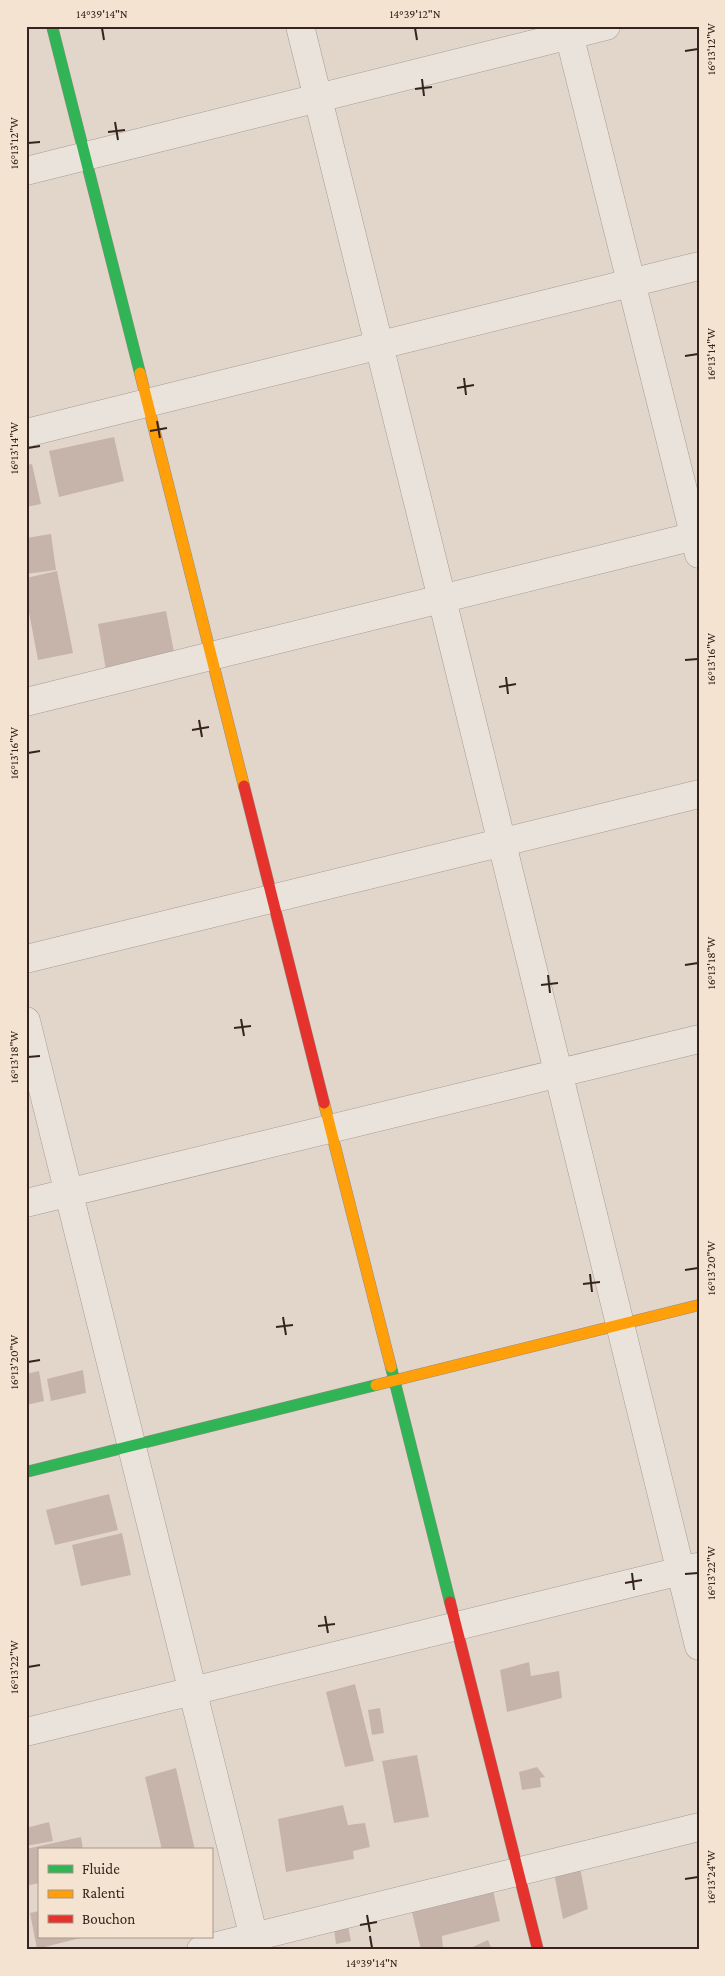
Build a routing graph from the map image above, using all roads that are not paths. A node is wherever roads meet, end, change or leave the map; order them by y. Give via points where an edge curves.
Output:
1 (52, 26) edge
2 (300, 26) edge
3 (606, 26) edge
4 (568, 31) edge
5 (317, 98) junction
6 (85, 156) junction
7 (26, 171) edge
8 (699, 266) edge
9 (631, 284) junction
10 (379, 346) junction
11 (147, 404) junction
12 (26, 433) edge
13 (697, 542) edge
14 (442, 599) junction
15 (213, 656) junction
16 (26, 702) edge
17 (699, 794) edge
18 (501, 842) junction
19 (273, 899) junction
20 (26, 959) edge
21 (26, 1021) edge
22 (699, 1038) edge
23 (558, 1073) junction
24 (330, 1129) junction
25 (69, 1192) junction
26 (26, 1203) edge
27 (699, 1306) edge
28 (620, 1325) junction
29 (394, 1381) junction
30 (132, 1446) junction
31 (26, 1472) edge
32 (690, 1569) edge
33 (456, 1626) junction
34 (699, 1646) edge
35 (193, 1691) junction
36 (26, 1732) edge
37 (699, 1827) edge
38 (518, 1872) junction
39 (255, 1943) edge
40 (201, 1950) edge
41 (538, 1950) edge

1 - 6 street
2 - 5 street
3 - 4 street
4 - 5 street
4 - 9 street
5 - 6 street
5 - 10 street
6 - 7 street
6 - 11 street
8 - 9 street
9 - 10 street
9 - 13 street
10 - 11 street
10 - 14 street
11 - 12 street
11 - 15 street
13 - 14 street
14 - 15 street
14 - 18 street
15 - 16 street
15 - 19 street
17 - 18 street
18 - 19 street
18 - 23 street
19 - 20 street
19 - 24 street
21 - 25 street
22 - 23 street
23 - 24 street
23 - 28 street
24 - 25 street
24 - 29 street
25 - 26 street
25 - 30 street
27 - 28 street
28 - 29 street
28 - 32 street
29 - 30 street
29 - 33 street
30 - 31 street
30 - 35 street
32 - 33 street
32 - 34 street
33 - 35 street
33 - 38 street
35 - 36 street
35 - 39 street
37 - 38 street
38 - 39 street
38 - 41 street
39 - 40 street

